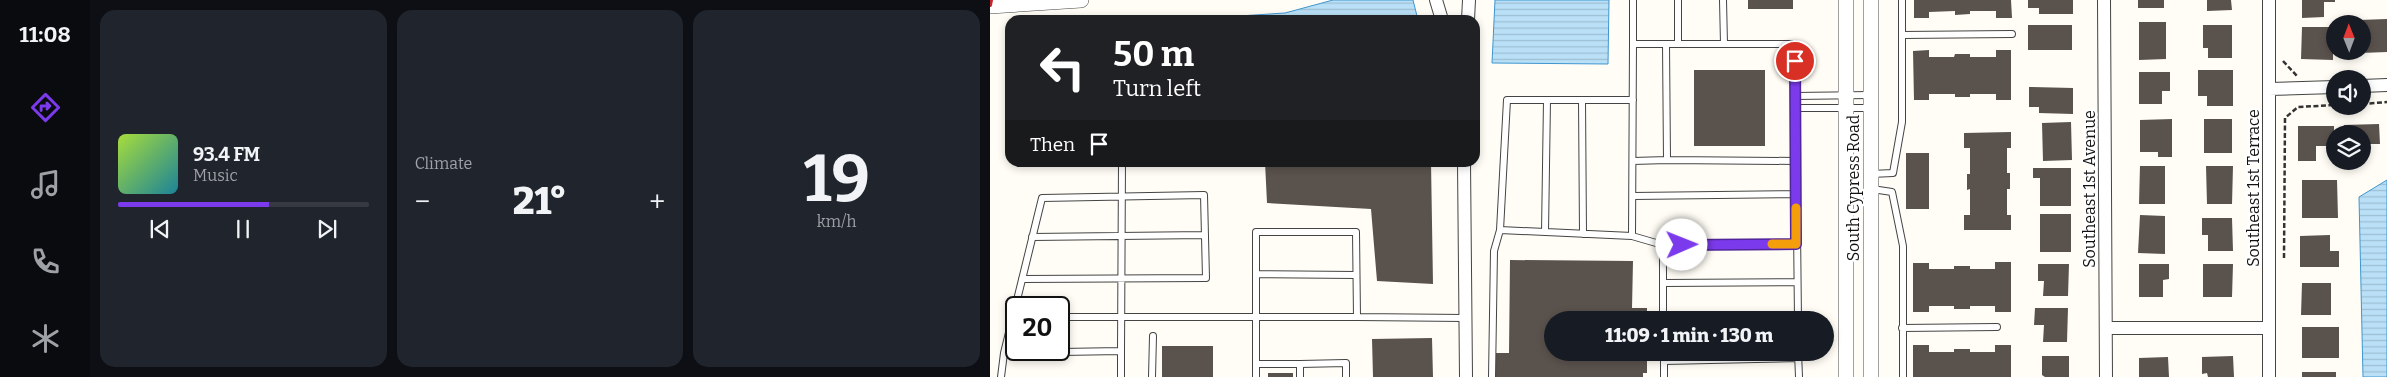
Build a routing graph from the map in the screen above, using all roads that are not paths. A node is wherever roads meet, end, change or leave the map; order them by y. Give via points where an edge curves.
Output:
1 (1081, 0) edge
2 (1436, 0) edge
3 (1469, 0) edge
4 (1633, 0) edge
5 (1678, 0) edge
6 (1723, 0) edge
7 (1846, 0) edge
8 (1871, 0) edge
9 (1902, 0) edge
10 (2104, 0) edge
11 (2268, 0) edge
12 (990, 6) edge
13 (1440, 15) edge
14 (1468, 15) edge
15 (2012, 34) dead end
16 (1902, 35) junction
17 (1634, 44) junction
18 (1666, 44) junction
19 (1678, 44) junction
20 (1724, 44) junction
21 (2326, 81) edge
22 (2371, 82) edge
23 (2387, 85) edge
24 (2269, 89) junction
25 (1796, 96) junction
26 (1547, 100) junction
27 (1582, 100) junction
28 (1633, 100) junction
29 (1871, 102) junction
30 (1846, 103) junction
31 (1796, 108) junction
32 (1667, 160) junction
33 (1633, 161) junction
34 (1796, 161) junction
35 (1122, 167) edge
36 (1464, 167) edge
37 (1871, 181) junction
38 (1796, 194) junction
39 (1122, 196) junction
40 (1633, 196) junction
41 (1500, 230) junction
42 (1545, 232) junction
43 (1583, 234) junction
44 (1205, 235) junction
45 (1122, 236) junction
46 (1632, 236) junction
47 (1032, 237) junction
48 (1796, 244) junction
49 (1663, 245) junction
50 (1256, 274) junction
51 (1356, 275) junction
52 (1022, 279) junction
53 (1122, 279) junction
54 (1797, 282) junction
55 (1663, 283) junction
56 (1019, 296) edge
57 (1663, 311) edge
58 (1798, 311) edge
59 (1256, 316) junction
60 (1121, 317) junction
61 (1356, 317) junction
62 (1070, 318) edge
63 (1465, 318) junction
64 (1997, 327) dead end
65 (1902, 328) junction
66 (2106, 328) junction
67 (2269, 328) junction
68 (1152, 336) dead end
69 (1005, 351) edge
70 (1121, 351) junction
71 (1004, 354) junction
72 (1664, 361) edge
73 (1798, 361) edge
74 (1256, 364) junction
75 (1300, 364) junction
76 (1001, 377) edge
77 (1121, 377) edge
78 (1152, 377) edge
79 (1256, 377) edge
80 (1300, 377) edge
81 (1346, 377) edge
82 (1466, 377) edge
83 (1492, 377) edge
84 (1664, 377) edge
85 (1799, 377) edge
86 (1846, 377) edge
87 (1871, 377) edge
88 (1903, 377) edge
89 (2106, 377) edge
90 (2269, 377) edge

1 - 12 street
2 - 13 street
3 - 14 street
4 - 17 lane
5 - 19 lane
6 - 20 lane
7 - 30 street, South Cypress Road
8 - 29 street, South Cypress Road
9 - 16 lane
10 - 66 street, Southeast 1st Avenue
11 - 24 street, Southeast 1st Terrace
15 - 16 lane
16 - 37 lane via 1902,122 1893,173
17 - 18 lane
17 - 28 lane
18 - 19 lane
18 - 32 lane
19 - 20 lane
20 - 25 lane via 1795,44
21 - 24 street
22 - 23 street
24 - 67 street, Southeast 1st Terrace
25 - 30 lane
25 - 31 lane
26 - 27 lane
26 - 41 lane via 1507,100
26 - 42 lane
27 - 28 lane
27 - 43 lane
28 - 33 lane
29 - 30 lane
29 - 30 lane
29 - 37 street, South Cypress Road
30 - 31 lane
30 - 86 street, South Cypress Road
31 - 34 lane
32 - 33 lane
32 - 34 lane
33 - 40 lane
34 - 38 lane
35 - 39 lane
36 - 63 street
37 - 65 lane via 1892,192 1903,246
37 - 87 street, South Cypress Road
38 - 40 lane
38 - 48 lane
39 - 44 lane via 1204,195
39 - 45 lane
39 - 47 lane via 1042,198
40 - 46 lane
41 - 42 lane
41 - 83 lane via 1494,251
42 - 43 lane
43 - 46 lane
44 - 45 lane
44 - 53 lane via 1206,278
45 - 47 lane
45 - 53 lane
46 - 49 lane
47 - 52 lane
48 - 49 lane
48 - 54 lane
49 - 55 lane
50 - 51 lane
50 - 51 lane via 1256,232 1356,232
50 - 59 lane
51 - 61 lane
52 - 53 lane
52 - 56 lane
53 - 60 lane
54 - 55 lane
54 - 58 lane
55 - 57 lane
59 - 60 lane
59 - 61 lane
59 - 74 lane
60 - 62 lane
60 - 70 lane
61 - 63 lane
63 - 82 street
64 - 65 lane
65 - 88 lane
66 - 67 street
66 - 89 street, Southeast 1st Avenue
67 - 90 street, Southeast 1st Terrace
68 - 78 lane
69 - 71 lane
70 - 71 lane
70 - 77 lane
71 - 76 lane
72 - 84 lane
73 - 85 lane
74 - 75 lane
74 - 79 lane
75 - 80 lane
75 - 81 lane via 1346,363

